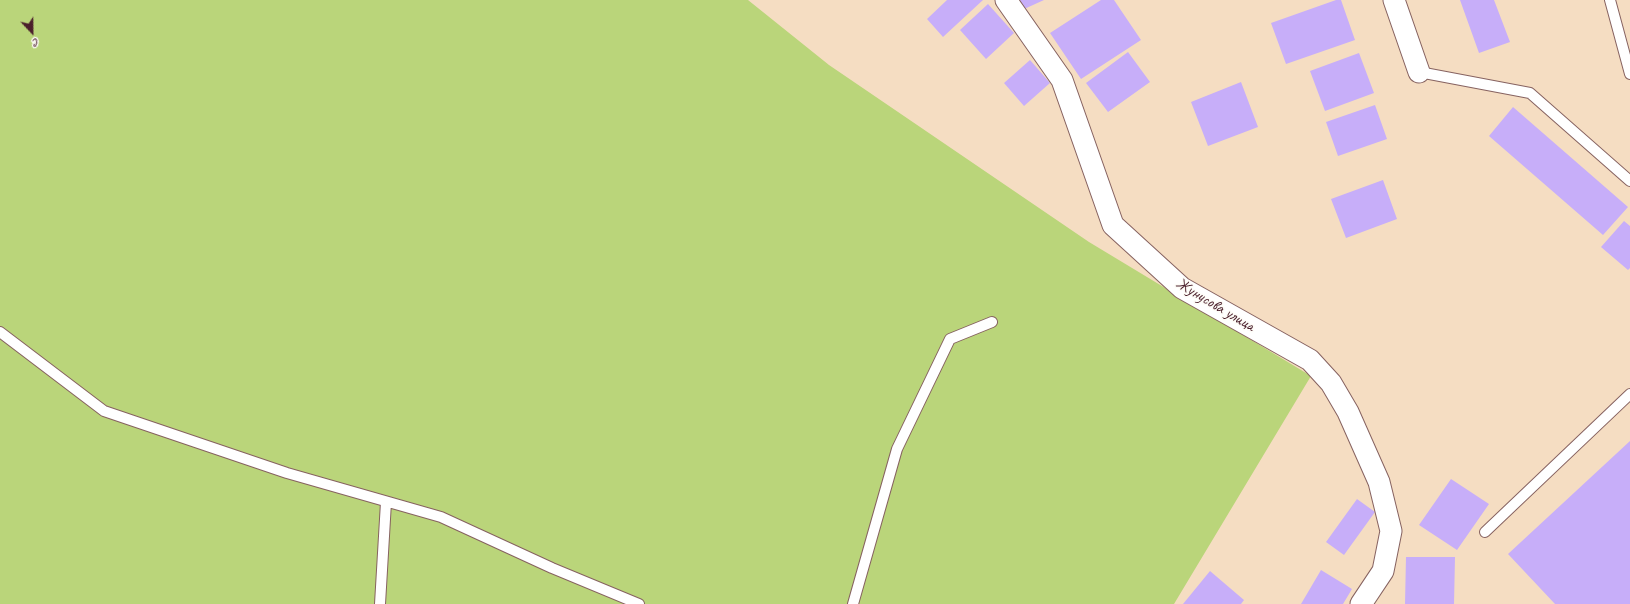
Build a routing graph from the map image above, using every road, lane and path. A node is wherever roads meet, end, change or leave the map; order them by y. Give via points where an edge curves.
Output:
1 (1006, 0) edge
2 (1394, 0) edge
3 (1610, 0) edge
4 (1420, 72) joint
5 (1630, 74) edge
6 (1630, 181) edge
7 (992, 322) dead end
8 (0, 332) edge
9 (1630, 394) edge
10 (386, 502) junction
11 (1485, 532) dead end
12 (380, 604) edge
13 (639, 604) edge
14 (853, 604) edge
15 (1361, 604) edge

1 - 15 street, Жунусова улица via 1062,80 1113,225 1182,288 1310,360 1331,383 1348,412 1378,482 1391,532 1383,571
2 - 4 street
3 - 5 lane
4 - 6 lane via 1530,93
7 - 14 lane via 950,339 896,449
8 - 10 lane via 104,411 287,473
9 - 11 lane
10 - 12 lane
10 - 13 lane via 440,518

